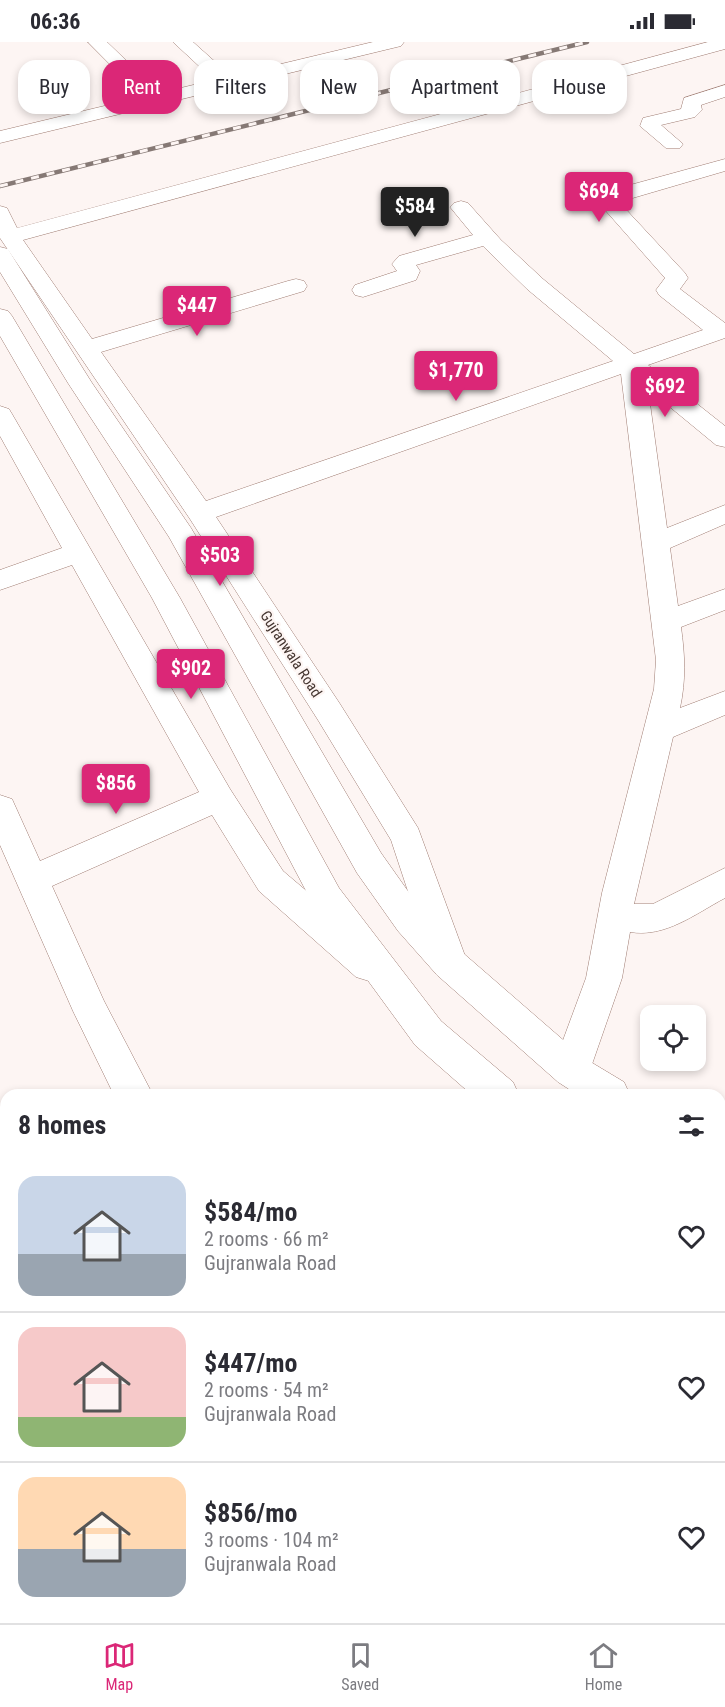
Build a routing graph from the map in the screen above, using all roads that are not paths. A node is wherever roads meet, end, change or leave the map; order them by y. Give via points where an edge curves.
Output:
1 (97, 42) edge
2 (182, 42) edge
3 (395, 42) edge
4 (725, 43) edge
5 (115, 60) edge
6 (202, 60) edge
7 (288, 68) edge
8 (725, 91) edge
9 (102, 113) edge
10 (0, 137) edge
11 (673, 144) dead end
12 (725, 165) edge
13 (461, 207) dead end
14 (3, 234) edge
15 (488, 238) junction
16 (296, 286) dead end
17 (363, 290) dead end
18 (0, 316) edge
19 (722, 331) edge
20 (85, 349) junction
21 (632, 364) junction
22 (0, 414) edge
23 (725, 439) edge
24 (200, 513) junction
25 (725, 514) edge
26 (656, 543) junction
27 (79, 552) junction
28 (0, 580) edge
29 (723, 602) edge
30 (666, 622) junction
31 (725, 702) edge
32 (658, 730) junction
33 (219, 798) junction
34 (0, 808) edge
35 (33, 879) junction
36 (725, 882) edge
37 (615, 915) junction
38 (450, 964) junction
39 (389, 982) junction
40 (571, 1070) junction
41 (131, 1089) edge
42 (493, 1089) edge
43 (601, 1089) edge

1 - 5 main road
2 - 6 main road
3 - 7 main road
4 - 14 main road
8 - 11 main road via 691,102 692,110 688,113 650,122
9 - 10 main road
12 - 19 main road via 620,194 609,202 677,278 667,290
13 - 15 main road
14 - 20 main road, Gujranwala Road
14 - 38 main road, Gujranwala Road via 80,383 181,534 369,863 410,921
15 - 17 main road via 407,261 403,264 410,274
15 - 21 main road via 535,284
16 - 20 main road
18 - 39 main road via 166,598 327,898
19 - 21 main road
20 - 24 main road, Gujranwala Road
21 - 23 main road
21 - 24 main road
21 - 26 main road
22 - 27 main road
24 - 38 main road, Gujranwala Road via 406,837
25 - 26 main road
26 - 30 main road
27 - 28 main road
27 - 33 main road
29 - 30 main road
30 - 32 main road via 671,660 669,689
31 - 32 main road
32 - 37 main road
33 - 35 main road
33 - 39 main road via 271,880
34 - 35 main road
35 - 41 main road via 91,1011
36 - 37 main road via 657,918
37 - 40 main road via 604,978
38 - 40 main road, Gujranwala Road
39 - 42 main road via 428,1033
40 - 43 main road, Gujranwala Road

